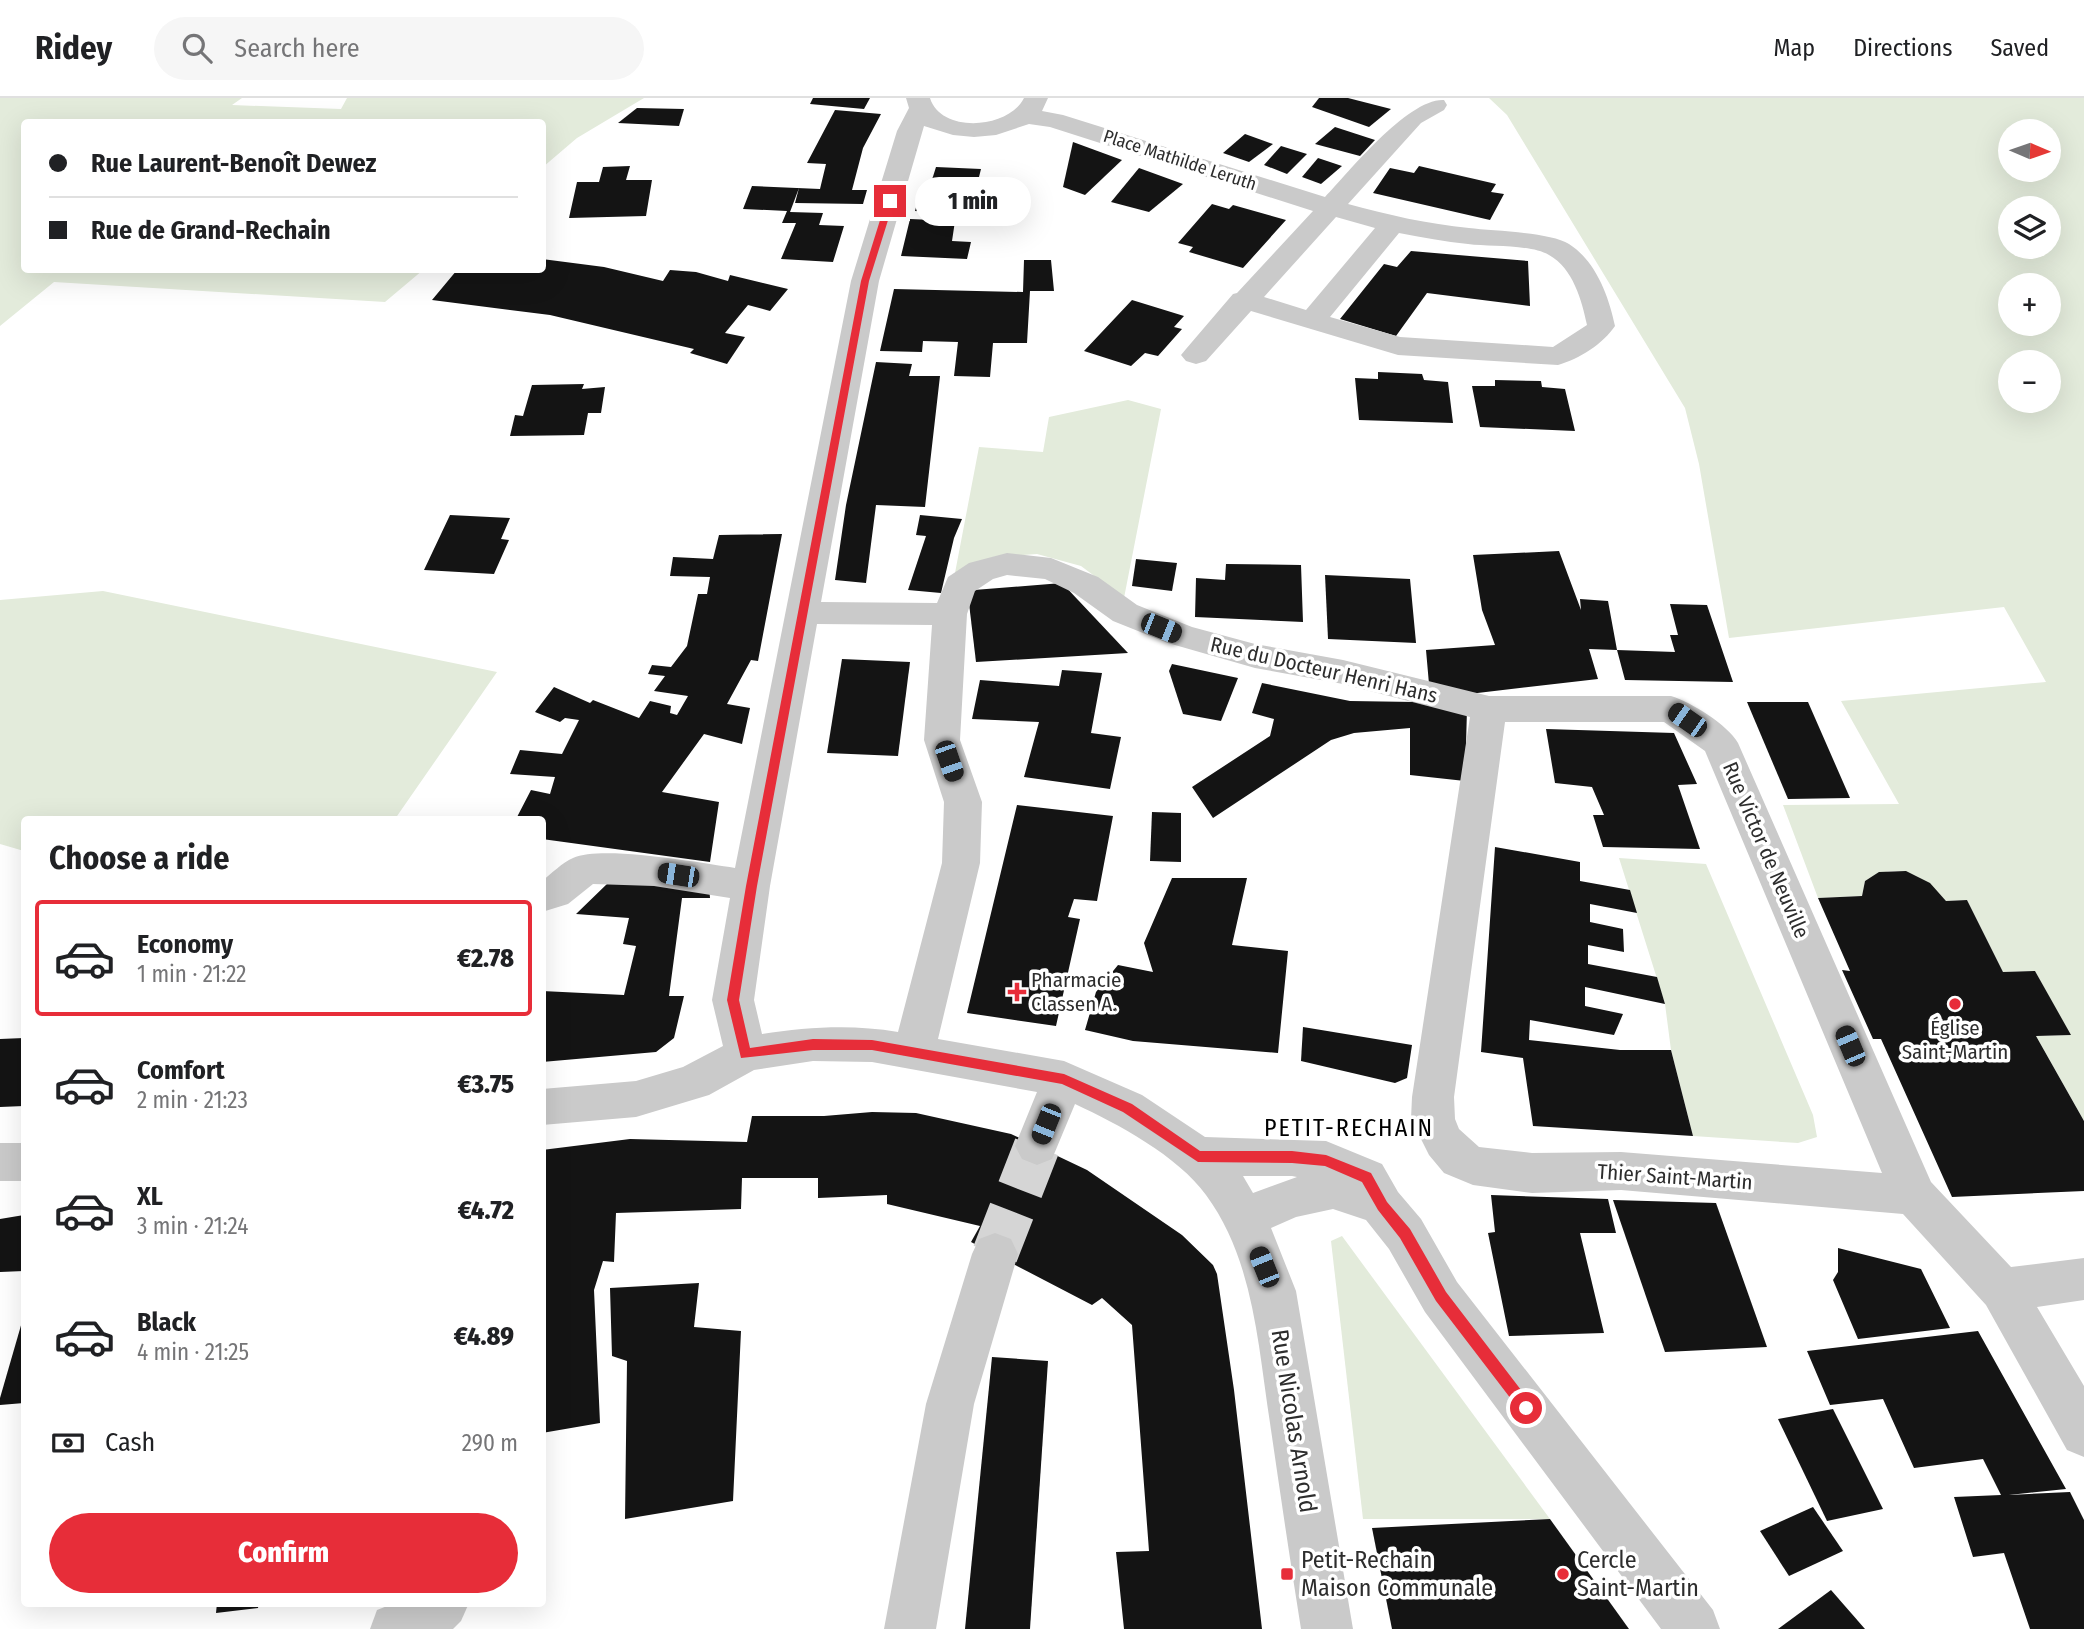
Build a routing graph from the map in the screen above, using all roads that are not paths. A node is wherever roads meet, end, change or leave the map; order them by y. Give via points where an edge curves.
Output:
1 (919, 104) edge
2 (1435, 105) dead end
3 (1032, 107) edge
4 (953, 128) junction
5 (906, 148) junction
6 (1332, 208) junction
7 (1392, 224) junction
8 (1243, 300) junction
9 (1311, 321) junction
10 (1196, 355) dead end
11 (804, 613) junction
12 (950, 614) junction
13 (1489, 709) junction
14 (751, 886) junction
15 (546, 896) edge
16 (914, 1053) junction
17 (746, 1054) junction
18 (1064, 1079) junction
19 (546, 1107) edge
20 (1037, 1146) tunnel mouth
21 (1198, 1156) junction
22 (0, 1162) edge
23 (21, 1162) edge
24 (1914, 1195) junction
25 (1382, 1206) junction
26 (1244, 1218) junction
27 (995, 1254) tunnel mouth
28 (2084, 1279) edge
29 (2002, 1290) junction
30 (2084, 1433) edge
31 (438, 1607) edge
32 (396, 1629) edge
33 (910, 1629) edge
34 (1326, 1629) edge
35 (1695, 1629) edge

1 - 4 street via 939,124
1 - 5 street
2 - 6 street via 1412,118
3 - 4 street via 1013,124
3 - 6 street, Place Mathilde Leruth via 1054,120
4 - 5 street
5 - 11 street via 865,281
6 - 7 street, Place Mathilde Leruth
6 - 8 street
7 - 9 street
7 - 9 street, Place Mathilde Leruth via 1559,249 1581,272 1596,301 1601,326 1558,356 1398,346
8 - 9 street, Place Mathilde Leruth
8 - 10 street
11 - 12 street
11 - 14 street
12 - 13 street, Rue du Docteur Henri Hans via 960,585 981,571 1007,564 1051,569 1086,585 1125,613 1180,635
12 - 16 street, Rue du Docteur Henri Hans via 942,740 963,802 961,863
13 - 24 street, Rue Victor de Neuville via 1671,709 1720,743
13 - 24 street, Thier Saint-Martin via 1433,1097 1433,1119 1444,1142 1473,1166 1532,1173 1620,1171
14 - 15 street via 654,871 585,869
14 - 17 street via 733,1000
16 - 17 street, Rue Nicolas Arnold via 872,1045 813,1044
16 - 18 street, Rue Nicolas Arnold
17 - 19 street, Rue Nicolas Arnold via 694,1082 636,1099
18 - 20 street
18 - 21 street, Rue Nicolas Arnold via 1127,1108
21 - 25 street via 1326,1160 1366,1178
21 - 26 street, Rue Nicolas Arnold via 1221,1180
22 - 23 street
24 - 29 street, Rue Victor de Neuville
25 - 26 street via 1334,1189 1291,1198
25 - 35 street via 1405,1234 1441,1297
26 - 34 street, Rue Nicolas Arnold via 1273,1291
27 - 33 street via 950,1404
28 - 29 street
29 - 30 street, Rue Victor de Neuville
31 - 32 street via 418,1625

